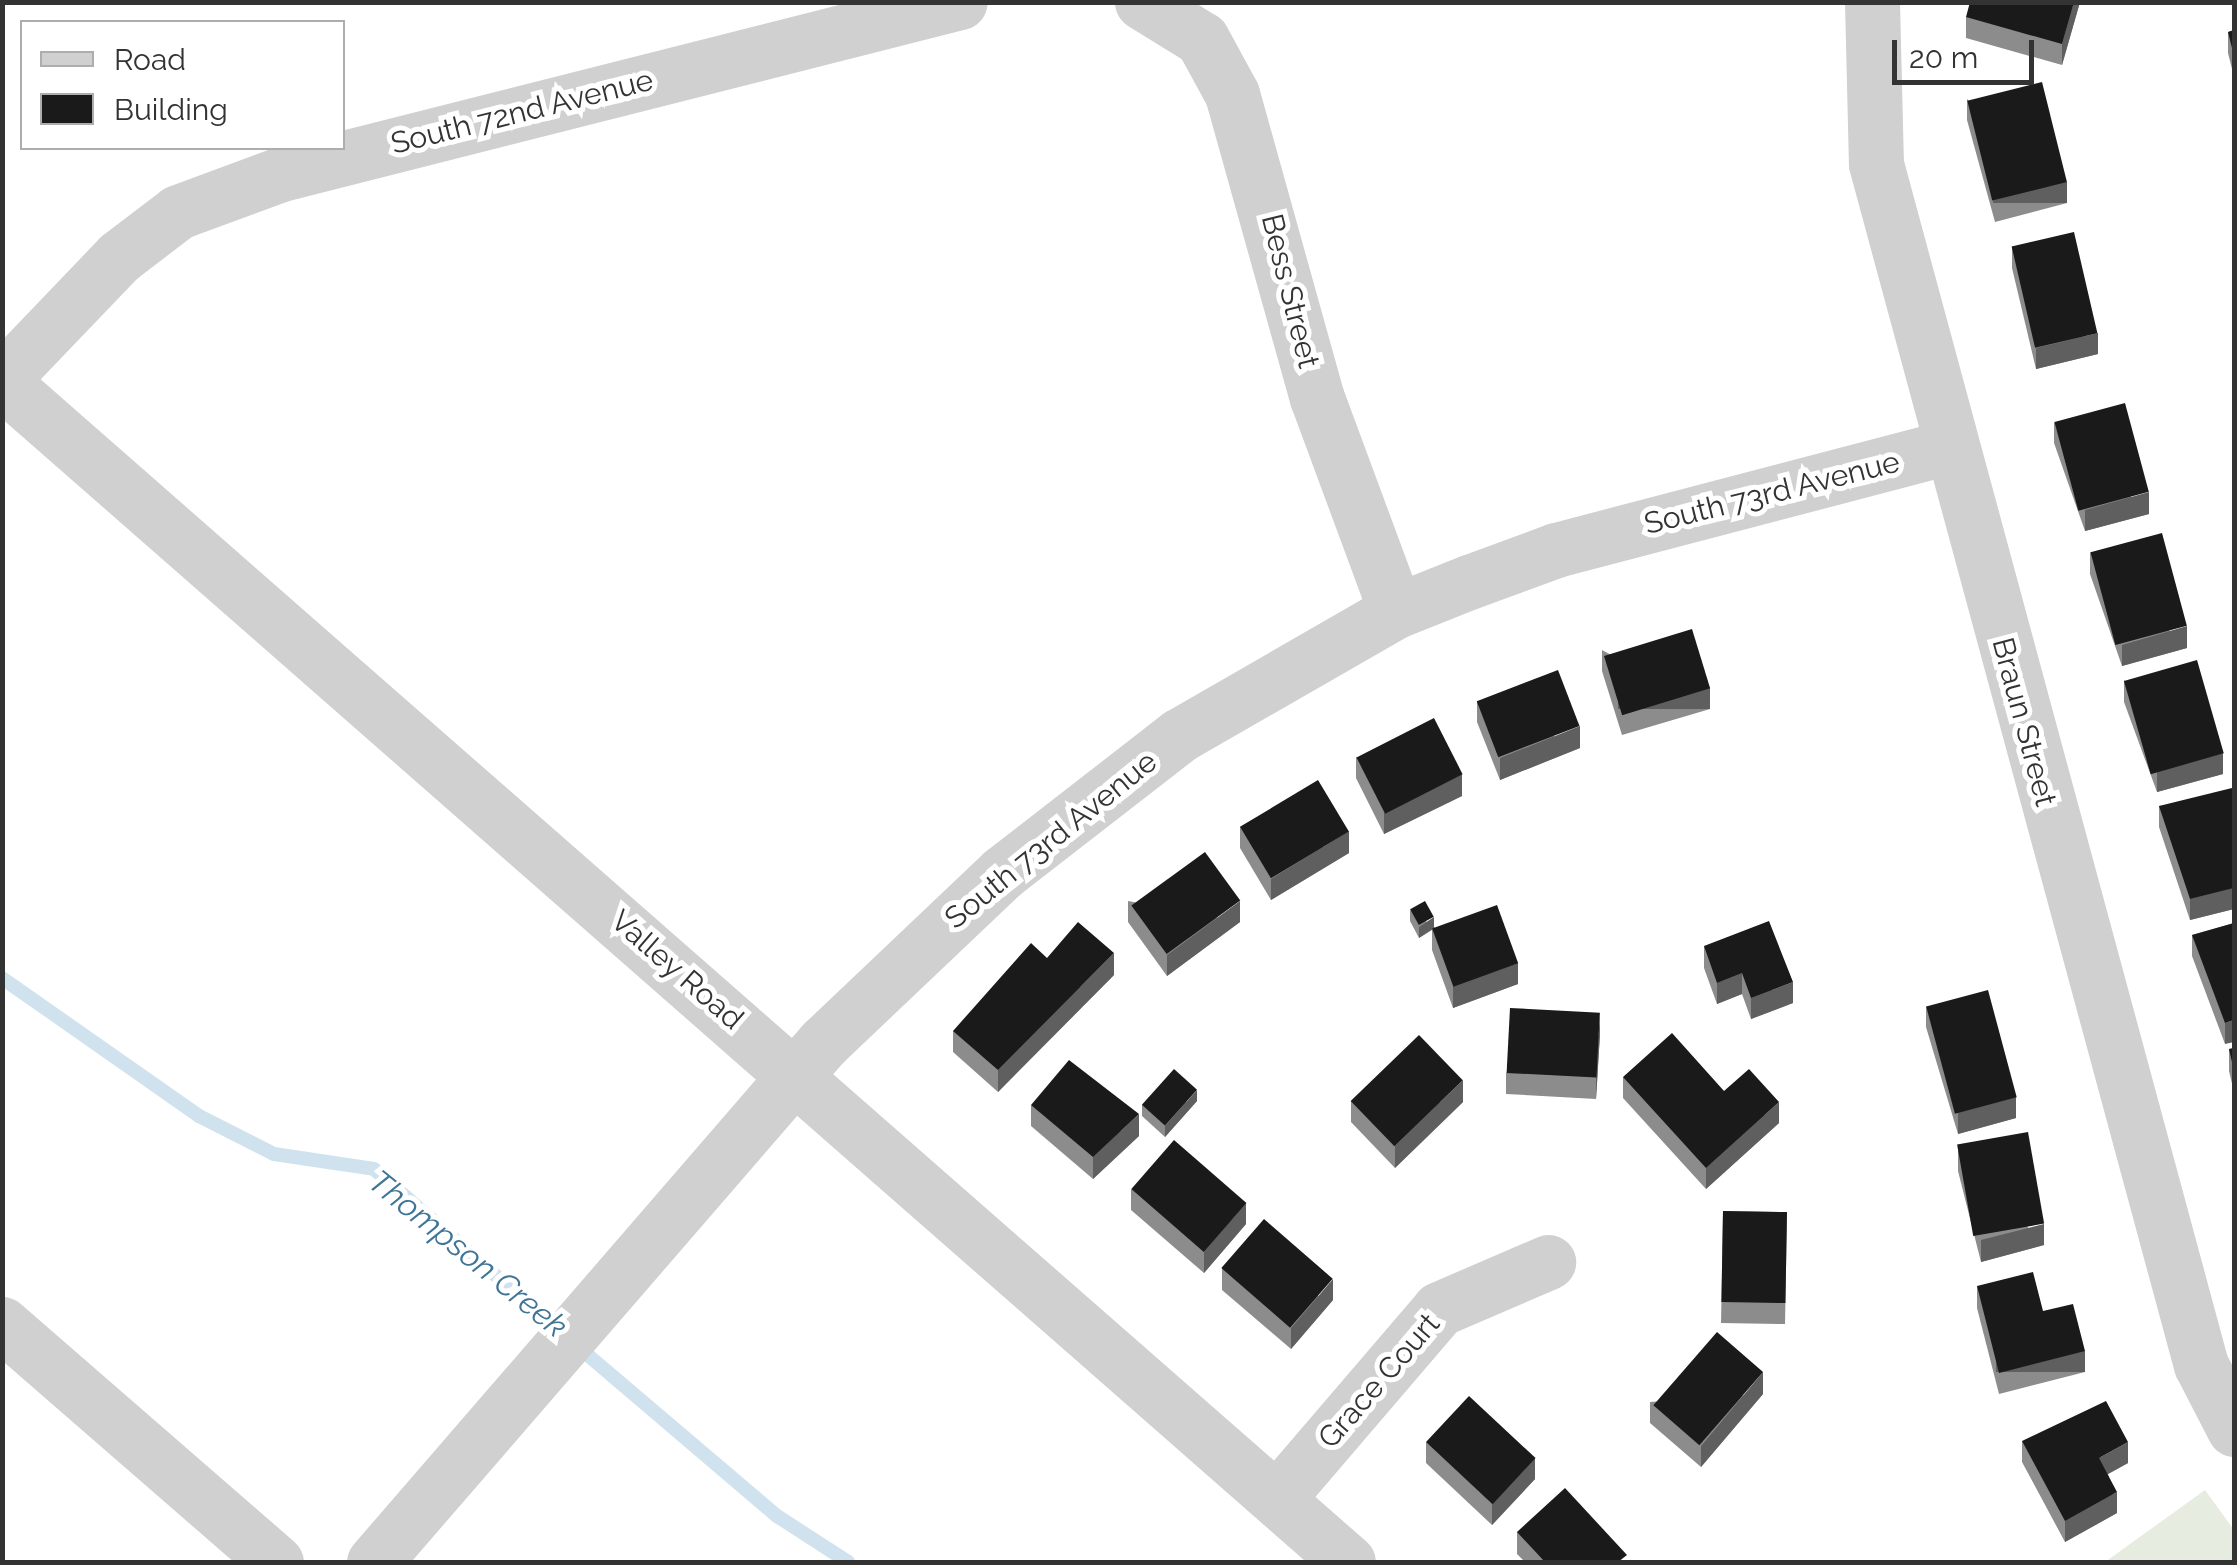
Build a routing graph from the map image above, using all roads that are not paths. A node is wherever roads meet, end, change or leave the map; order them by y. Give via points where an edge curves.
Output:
1 (1142, 2) edge
2 (1872, 2) edge
3 (945, 5) edge
4 (2, 381) edge
5 (1948, 447) junction
6 (1396, 611) junction
7 (796, 1074) junction
8 (1548, 1262) dead end
9 (2, 1324) edge
10 (2234, 1429) edge
11 (1279, 1496) junction
12 (276, 1562) edge
13 (374, 1562) edge
14 (1348, 1562) edge

1 - 6 street, Bess Street via 1202,39 1232,94 1317,398
2 - 5 street, Braun Street via 1876,164
3 - 4 street, South 72nd Avenue via 281,174 178,212 118,256
4 - 7 street, Valley Road
5 - 6 street, South 73rd Avenue via 1556,550
5 - 10 street, Braun Street via 2201,1366
6 - 7 street, South 73rd Avenue via 1180,735 1002,873
7 - 11 street, Valley Road
7 - 13 street, South 73rd Avenue
8 - 11 street, Grace Court via 1439,1309
9 - 12 street
11 - 14 street, Valley Road

